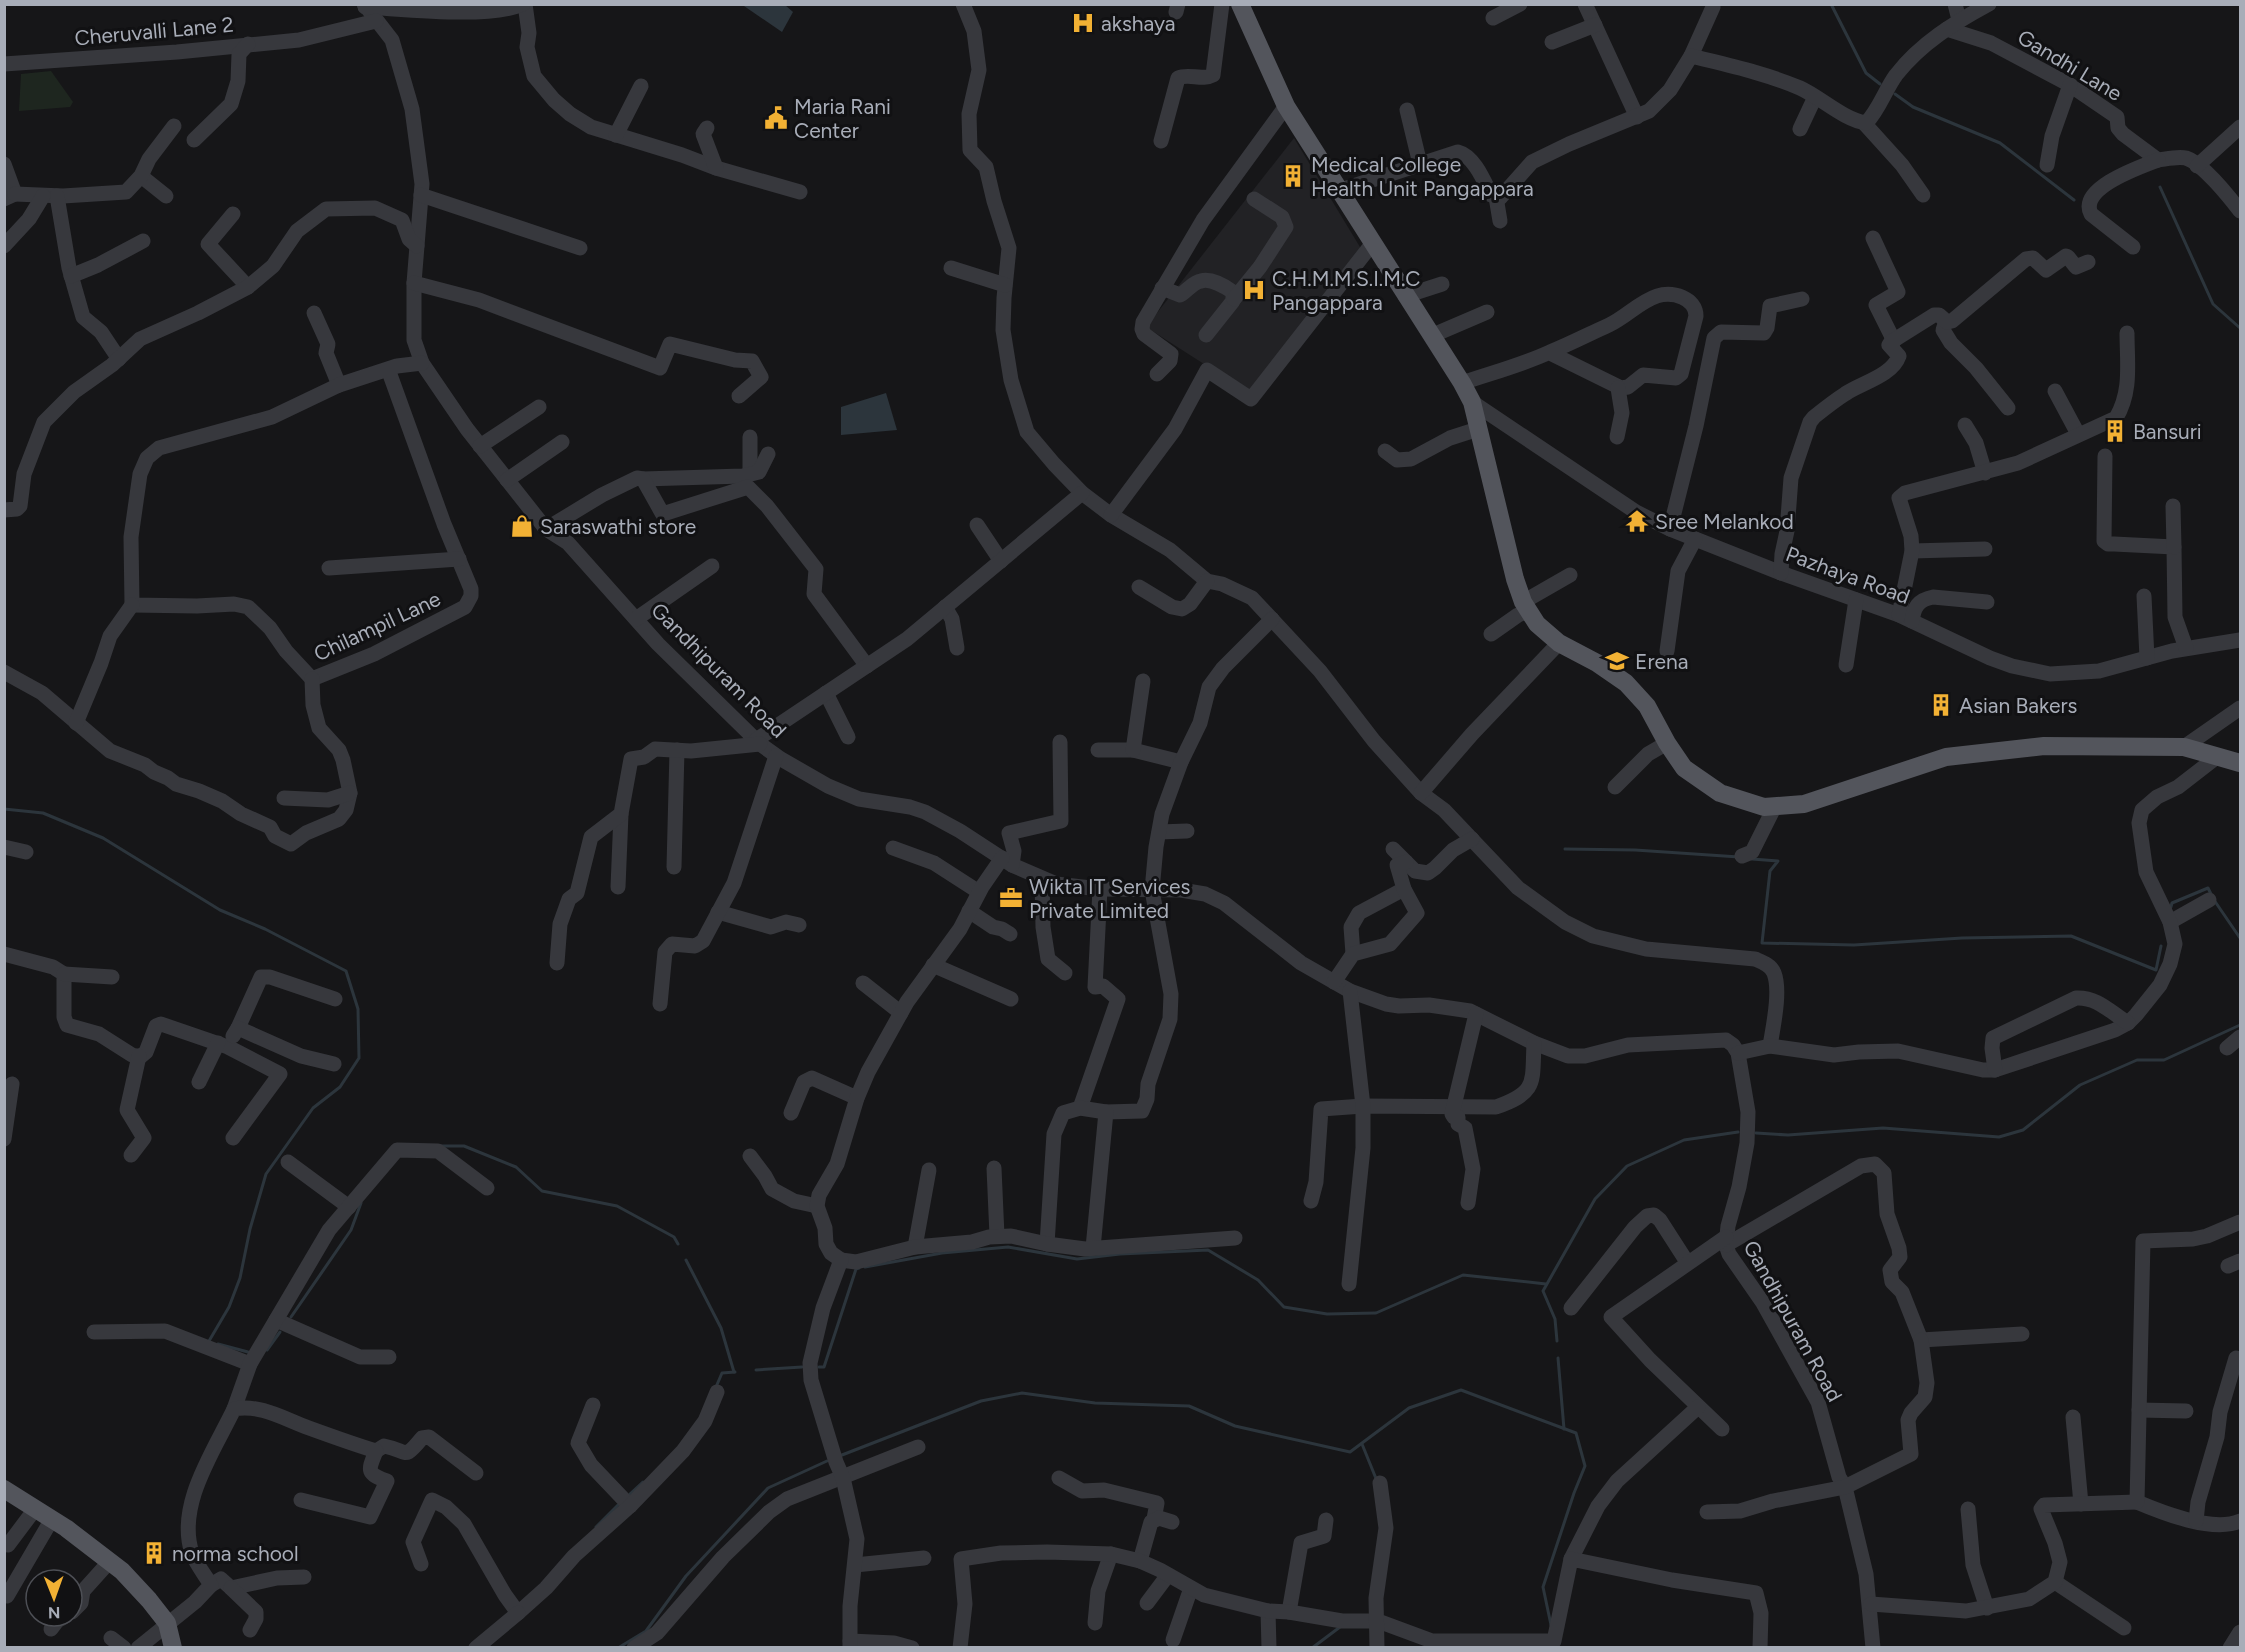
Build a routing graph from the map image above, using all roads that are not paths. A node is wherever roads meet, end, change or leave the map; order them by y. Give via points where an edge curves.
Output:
1 (524, 4) edge
2 (963, 4) edge
3 (1222, 4) edge
4 (1240, 4) edge
5 (1520, 4) edge
6 (1585, 4) edge
7 (1955, 4) edge
8 (1989, 4) edge
9 (1711, 5) edge
10 (364, 6) edge
11 (1493, 18) dead end
12 (376, 21) junction
13 (1595, 25) junction
14 (1953, 25) junction
15 (1552, 42) dead end
16 (248, 44) junction
17 (1691, 57) junction
18 (4, 64) edge
19 (2070, 85) junction
20 (641, 87) dead end
21 (1815, 97) junction
22 (1286, 106) junction
23 (1407, 110) dead end
24 (1637, 117) junction
25 (1864, 123) junction
26 (174, 126) dead end
27 (2241, 127) edge
28 (707, 128) dead end
29 (1800, 129) dead end
30 (616, 135) junction
31 (194, 140) dead end
32 (1161, 141) dead end
33 (2158, 160) junction
34 (4, 164) edge
35 (1420, 164) junction
36 (2047, 165) dead end
37 (2198, 166) junction
38 (716, 168) junction
39 (141, 176) junction
40 (1338, 190) junction
41 (800, 192) dead end
42 (421, 195) junction
43 (1923, 195) dead end
44 (10, 196) edge
45 (50, 196) junction
46 (166, 196) dead end
47 (1496, 197) junction
48 (1254, 199) dead end
49 (2241, 211) edge
50 (233, 214) dead end
51 (1500, 221) dead end
52 (1873, 238) dead end
53 (143, 242) dead end
54 (1372, 244) junction
55 (4, 246) edge
56 (417, 246) junction
57 (2133, 247) dead end
58 (580, 248) dead end
59 (2088, 262) dead end
60 (951, 268) dead end
61 (71, 276) junction
62 (414, 283) junction
63 (1442, 284) dead end
64 (1005, 285) junction
65 (248, 287) junction
66 (1162, 288) junction
67 (1405, 296) junction
68 (1234, 299) junction
69 (1802, 299) dead end
70 (1487, 312) dead end
71 (314, 313) dead end
72 (1946, 321) junction
73 (2127, 333) dead end
74 (1206, 335) dead end
75 (1431, 336) junction
76 (1894, 341) junction
77 (1550, 352) junction
78 (119, 359) junction
79 (422, 363) junction
80 (388, 369) junction
81 (1157, 374) dead end
82 (1462, 383) junction
83 (339, 385) junction
84 (1618, 388) junction
85 (2055, 391) dead end
86 (739, 396) dead end
87 (1472, 402) junction
88 (539, 407) dead end
89 (2008, 408) dead end
90 (1965, 424) dead end
91 (1478, 429) junction
92 (2078, 434) junction
93 (750, 437) dead end
94 (1617, 437) dead end
95 (562, 442) dead end
96 (480, 446) junction
97 (1385, 452) dead end
98 (768, 454) dead end
99 (2105, 456) dead end
100 (1984, 473) junction
101 (745, 479) junction
102 (507, 480) junction
103 (637, 480) junction
104 (1082, 493) junction
105 (2174, 506) dead end
106 (4, 510) edge
107 (1111, 515) junction
108 (977, 525) dead end
109 (546, 529) junction
110 (1670, 529) junction
111 (1695, 539) junction
112 (2174, 547) junction
113 (1985, 549) dead end
114 (1912, 551) junction
115 (459, 559) junction
116 (1001, 561) junction
117 (712, 566) dead end
118 (329, 568) dead end
119 (1781, 573) junction
120 (1570, 575) dead end
121 (1207, 581) junction
122 (1139, 587) dead end
123 (2144, 596) dead end
124 (1856, 600) junction
125 (1987, 602) dead end
126 (132, 605) junction
127 (945, 607) junction
128 (1526, 607) junction
129 (1905, 618) junction
130 (636, 619) junction
131 (1272, 619) junction
132 (1491, 634) dead end
133 (2241, 640) edge
134 (1559, 643) junction
135 (957, 648) dead end
136 (2186, 648) junction
137 (1667, 651) dead end
138 (2147, 658) junction
139 (1846, 665) dead end
140 (867, 666) junction
141 (4, 672) edge
142 (312, 679) junction
143 (1143, 681) dead end
144 (826, 693) junction
145 (2241, 708) edge
146 (76, 723) junction
147 (848, 736) dead end
148 (758, 742) junction
149 (1060, 742) dead end
150 (1667, 743) junction
151 (2184, 747) junction
152 (676, 750) junction
153 (1098, 750) dead end
154 (1133, 750) junction
155 (776, 756) junction
156 (2218, 756) junction
157 (1180, 762) junction
158 (2241, 763) edge
159 (1615, 787) dead end
160 (350, 793) junction
161 (1421, 793) junction
162 (284, 798) dead end
163 (1775, 806) junction
164 (621, 814) junction
165 (1187, 831) dead end
166 (1159, 832) junction
167 (1472, 838) junction
168 (4, 847) edge
169 (893, 848) dead end
170 (1392, 849) dead end
171 (26, 852) dead end
172 (1742, 856) dead end
173 (1007, 861) junction
174 (1406, 862) junction
175 (674, 867) dead end
176 (1042, 879) junction
177 (618, 887) dead end
178 (1404, 889) junction
179 (1100, 890) junction
180 (1152, 890) junction
181 (979, 892) junction
182 (2209, 900) dead end
183 (969, 911) junction
184 (718, 912) junction
185 (2170, 922) junction
186 (799, 925) dead end
187 (1010, 934) dead end
188 (4, 954) edge
189 (1353, 954) junction
190 (557, 963) dead end
191 (933, 965) junction
192 (1065, 973) dead end
193 (64, 974) junction
194 (112, 977) dead end
195 (1334, 982) junction
196 (863, 983) dead end
197 (1350, 991) junction
198 (335, 999) dead end
199 (1011, 999) dead end
200 (660, 1004) dead end
201 (901, 1013) junction
202 (1476, 1014) junction
203 (2128, 1023) junction
204 (238, 1028) junction
205 (2241, 1037) edge
206 (1534, 1043) junction
207 (223, 1045) junction
208 (1770, 1046) junction
209 (2227, 1048) dead end
210 (1738, 1053) junction
211 (139, 1056) junction
212 (334, 1064) dead end
213 (1995, 1070) junction
214 (199, 1082) dead end
215 (12, 1084) dead end
216 (857, 1098) junction
217 (1363, 1106) junction
218 (1454, 1107) junction
219 (1080, 1108) junction
220 (1106, 1112) junction
221 (791, 1113) dead end
222 (233, 1137) dead end
223 (4, 1139) edge
224 (131, 1155) dead end
225 (750, 1156) dead end
226 (288, 1162) dead end
227 (994, 1168) dead end
228 (929, 1170) dead end
229 (487, 1188) dead end
230 (1311, 1201) dead end
231 (1468, 1203) dead end
232 (817, 1206) junction
233 (349, 1207) junction
234 (2241, 1222) edge
235 (997, 1236) junction
236 (1235, 1238) dead end
237 (1726, 1241) junction
238 (1047, 1244) junction
239 (915, 1247) junction
240 (1093, 1248) junction
241 (841, 1260) junction
242 (1687, 1262) junction
243 (1349, 1284) dead end
244 (1571, 1308) dead end
245 (276, 1320) junction
246 (94, 1332) dead end
247 (2022, 1334) dead end
248 (1921, 1340) junction
249 (389, 1357) dead end
250 (2236, 1358) dead end
251 (250, 1364) junction
252 (717, 1392) dead end
253 (593, 1405) dead end
254 (1698, 1407) junction
255 (234, 1409) junction
256 (2139, 1410) junction
257 (2186, 1411) dead end
258 (2073, 1417) dead end
259 (1722, 1429) dead end
260 (918, 1447) dead end
261 (376, 1451) junction
262 (476, 1473) dead end
263 (843, 1478) junction
264 (1059, 1478) dead end
265 (1380, 1483) dead end
266 (1845, 1487) junction
267 (4, 1489) edge
268 (301, 1500) dead end
269 (2137, 1502) junction
270 (2081, 1504) junction
271 (630, 1506) junction
272 (35, 1509) junction
273 (1968, 1509) dead end
274 (1707, 1512) dead end
275 (1154, 1519) junction
276 (52, 1520) junction
277 (1326, 1520) dead end
278 (2196, 1521) junction
279 (2241, 1521) edge
280 (1172, 1522) dead end
281 (8, 1545) dead end
282 (1111, 1554) junction
283 (924, 1558) dead end
284 (1572, 1560) junction
285 (1140, 1561) junction
286 (110, 1562) junction
287 (421, 1564) dead end
288 (855, 1565) junction
289 (1168, 1575) junction
290 (304, 1577) dead end
291 (2055, 1582) junction
292 (211, 1585) junction
293 (231, 1588) junction
294 (1191, 1588) junction
295 (84, 1590) edge
296 (7, 1596) dead end
297 (1147, 1603) dead end
298 (1871, 1604) junction
299 (1987, 1608) junction
300 (1268, 1611) junction
301 (1290, 1612) junction
302 (518, 1613) junction
303 (1378, 1621) junction
304 (167, 1623) junction
305 (1095, 1623) dead end
306 (2124, 1628) dead end
307 (250, 1630) dead end
308 (2241, 1632) edge
309 (111, 1638) dead end
310 (1173, 1640) dead end
311 (850, 1644) edge
312 (1559, 1644) edge
313 (124, 1647) edge
314 (138, 1647) edge
315 (173, 1647) edge
316 (476, 1647) edge
317 (634, 1647) edge
318 (912, 1647) edge
319 (960, 1647) edge
320 (1269, 1647) edge
321 (1377, 1647) edge
322 (1760, 1647) edge
323 (1874, 1647) edge
324 (2230, 1647) edge

1 - 10 street via 466,11
1 - 30 street via 534,76 570,114 591,127
2 - 64 street via 974,31 980,70 969,114 970,150 986,167 1009,248
3 - 32 street via 1213,75 1178,78
4 - 22 main road
5 - 11 street
6 - 13 street
7 - 14 street
8 - 14 street
9 - 17 street
10 - 12 street, Gandhipuram Road
12 - 16 street, Cheruvalli Lane 2 via 299,40
12 - 42 street, Gandhipuram Road via 392,40 412,109
13 - 15 street
13 - 24 street
14 - 19 street, Gandhi Lane
14 - 25 street via 1911,57
16 - 18 street, Cheruvalli Lane 2
16 - 31 street via 239,54 238,81 231,104
17 - 21 street via 1749,71
17 - 24 street via 1670,90
19 - 33 street, Gandhi Lane via 2117,117 2123,134
19 - 36 street via 2052,136
20 - 30 street
21 - 25 street
21 - 29 street
22 - 40 main road
22 - 66 street via 1203,220
23 - 35 street
24 - 47 street via 1529,164 1504,195
25 - 43 street
26 - 39 street
27 - 37 street
28 - 38 street via 703,134
30 - 38 street
33 - 37 street via 2186,158
33 - 57 street via 2120,175 2089,201 2091,214
34 - 44 street
35 - 40 street
35 - 47 street via 1461,152
37 - 49 street
38 - 41 street
39 - 45 street via 126,192
39 - 46 street
40 - 54 main road
42 - 56 street, Gandhipuram Road
42 - 58 street
44 - 45 street
45 - 55 street
45 - 61 street
47 - 51 street
48 - 68 street via 1282,217 1286,227
50 - 65 street via 208,244
52 - 76 street via 1898,292 1876,305
53 - 61 street
54 - 67 main road
54 - 107 street via 1251,399 1207,370 1175,429
56 - 62 street, Gandhipuram Road
56 - 65 street via 409,239 402,220 375,208 326,209 297,231 273,266
59 - 72 street via 2076,267 2066,256 2046,270 2033,258 2026,259 1952,321
60 - 64 street
61 - 78 street via 84,319 101,332
62 - 79 street, Gandhipuram Road via 414,340
62 - 86 street via 479,300 660,368 670,344 752,361 760,377
63 - 67 street
64 - 104 street via 1003,330 1011,380 1027,432
65 - 78 street via 140,339
66 - 68 street via 1180,295 1198,281 1206,281 1230,290
66 - 81 street via 1142,326 1144,333 1171,354 1170,361
67 - 75 main road
68 - 74 street
69 - 110 street via 1770,306 1764,333 1721,332 1714,338
70 - 75 street
71 - 83 street via 328,344 326,352
72 - 76 street via 1934,315
72 - 89 street via 1943,330 1951,343
73 - 92 street via 2125,403 2116,418
75 - 82 main road
76 - 119 street via 1889,345 1898,355 1897,360 1882,374 1846,392 1810,423 1791,478
77 - 82 street
77 - 84 street
77 - 84 street via 1611,324 1658,296 1677,295 1692,304 1696,316 1680,376 1643,375 1628,387
78 - 106 street via 74,392 44,422 24,474 21,505
79 - 80 street
79 - 96 street, Gandhipuram Road
80 - 83 street
80 - 115 street, Chilampil Lane
82 - 87 main road
83 - 126 street via 272,417 159,448 147,458 140,474 131,537
84 - 94 street via 1622,413
85 - 92 street
87 - 91 main road
87 - 110 street, Pazhaya Road via 1636,512
88 - 96 street
90 - 100 street via 1976,443
91 - 97 street via 1450,438 1411,459 1397,460
91 - 128 main road via 1515,579
92 - 100 street via 2018,463
93 - 101 street
95 - 102 street
96 - 102 street, Gandhipuram Road
98 - 101 street via 759,472
99 - 112 street via 2103,541
100 - 114 street via 1900,496
101 - 103 street
101 - 103 street via 666,513 662,513
101 - 140 street via 816,569 814,594
102 - 109 street, Gandhipuram Road
103 - 109 street
104 - 107 street
104 - 116 street
105 - 112 street
107 - 121 street via 1170,550
108 - 116 street
109 - 130 street, Gandhipuram Road via 568,543
110 - 111 street, Pazhaya Road
111 - 119 street, Pazhaya Road
111 - 137 street via 1678,571
112 - 136 street via 2175,617
113 - 114 street
114 - 129 street
115 - 118 street
115 - 142 street, Chilampil Lane via 471,589 468,603 461,610 374,654
116 - 127 street
117 - 130 street
119 - 124 street, Pazhaya Road
120 - 128 street
121 - 122 street via 1182,609
121 - 131 street via 1251,598
123 - 138 street
124 - 129 street, Pazhaya Road
124 - 139 street
125 - 129 street via 1927,598
126 - 142 street, Chilampil Lane via 248,607
126 - 146 street via 110,636
127 - 135 street via 952,619
127 - 140 street
128 - 132 street
128 - 134 main road via 1537,624
129 - 138 street, Pazhaya Road via 1990,658 2036,673 2099,671
130 - 148 street, Gandhipuram Road
131 - 157 street via 1209,687 1200,723
131 - 161 street
133 - 136 street, Pazhaya Road
134 - 150 main road via 1626,683 1647,706
134 - 161 street
136 - 138 street, Pazhaya Road
140 - 144 street
141 - 146 street via 42,693
142 - 160 street via 319,728 339,750
143 - 154 street
144 - 147 street
144 - 148 street
145 - 151 street
146 - 160 street via 110,751 145,765 176,784 222,801 270,827 275,836 291,844 339,819
148 - 152 street
148 - 155 street, Gandhipuram Road
149 - 173 street via 1061,821 1012,830 1009,833 1014,851
150 - 159 street via 1648,754
150 - 163 main road via 1684,768 1720,793 1764,807
151 - 156 main road
151 - 163 main road via 2044,746 1946,757 1804,804
152 - 164 street via 655,749 644,757 631,759
152 - 175 street
153 - 154 street
154 - 157 street
155 - 173 street, Gandhipuram Road via 859,799 925,812
155 - 184 street via 734,883
156 - 158 main road
156 - 185 street via 2142,810 2139,824 2146,872
157 - 166 street
160 - 162 street via 328,800
161 - 167 street
163 - 172 street via 1752,852
164 - 177 street
164 - 190 street via 591,837 577,893 569,899 560,924
165 - 166 street
166 - 180 street
167 - 174 street via 1428,873 1415,871
167 - 208 street via 1518,888 1565,922 1593,936 1646,949 1755,959 1766,964 1774,972 1776,984
168 - 171 street
169 - 181 street via 934,863
170 - 174 street
173 - 176 street, Gandhipuram Road
173 - 181 street
174 - 178 street via 1397,865
176 - 179 street, Gandhipuram Road
176 - 192 street via 1042,927 1048,959
178 - 189 street via 1359,913 1351,927
178 - 189 street via 1417,913 1390,944
179 - 180 street, Gandhipuram Road
179 - 219 street via 1095,987 1103,986 1118,999
180 - 195 street, Gandhipuram Road via 1205,894 1224,903 1301,963
180 - 220 street via 1171,994 1170,1019 1143,1111
181 - 183 street
182 - 185 street
183 - 187 street
183 - 191 street
184 - 186 street via 771,927 786,922
184 - 200 street via 703,941 695,946 672,944 665,952
185 - 203 street via 2175,944 2170,964 2160,985
188 - 193 street via 53,967
189 - 195 street
191 - 199 street
191 - 201 street
193 - 194 street
193 - 211 street via 67,1025 99,1034
195 - 197 street, Gandhipuram Road
196 - 201 street
197 - 202 street, Gandhipuram Road via 1386,1004 1451,1007
197 - 217 street
198 - 204 street via 261,977
201 - 216 street
202 - 206 street, Gandhipuram Road
202 - 218 street
203 - 213 street
203 - 213 street via 2103,1005 2086,998 2076,999 1993,1038
204 - 207 street
204 - 212 street via 301,1056
205 - 209 street
206 - 210 street, Gandhipuram Road via 1568,1056 1585,1056 1628,1045 1726,1040
206 - 218 street via 1532,1084 1524,1094 1496,1107
207 - 211 street via 161,1023 156,1026 146,1052
207 - 214 street
207 - 222 street via 280,1074
208 - 210 street
208 - 213 street via 1834,1055 1898,1051
210 - 237 street, Gandhipuram Road via 1748,1112 1747,1143
211 - 224 street via 127,1110 144,1138
215 - 223 street
216 - 221 street via 812,1078 804,1083
216 - 232 street via 837,1164
217 - 218 street
217 - 230 street via 1322,1109
217 - 243 street via 1363,1148
218 - 231 street via 1452,1114 1465,1128 1473,1169
219 - 220 street
219 - 238 street via 1063,1113 1054,1134
220 - 240 street
225 - 232 street via 772,1189 794,1201
226 - 233 street
227 - 235 street
228 - 239 street
229 - 233 street via 438,1151 397,1150
232 - 241 street via 826,1244
233 - 245 street via 329,1230
234 - 256 street via 2193,1239 2143,1241
235 - 238 street
235 - 239 street
236 - 240 street
237 - 242 street
237 - 248 street via 1861,1166 1875,1164 1884,1173 1887,1214 1899,1248 1900,1257 1890,1270 1892,1282 1902,1292
237 - 266 street, Gandhipuram Road via 1818,1402
238 - 240 street
239 - 241 street via 856,1262
241 - 263 street via 823,1308 810,1363 811,1380
242 - 244 street via 1660,1220 1654,1215 1647,1216
242 - 254 street via 1611,1317
245 - 249 street via 360,1357
245 - 251 street
246 - 251 street via 165,1331
247 - 248 street
248 - 266 street via 1927,1383 1925,1397 1908,1420 1911,1454
250 - 278 street
251 - 255 street
252 - 271 street via 697,1434
253 - 271 street via 578,1443 591,1465
254 - 259 street
254 - 284 street via 1617,1481 1598,1506
255 - 261 street via 273,1412
255 - 292 street via 188,1510 192,1554
256 - 257 street
256 - 269 street
258 - 270 street
260 - 263 street
261 - 262 street via 384,1446 408,1452 422,1438 429,1437
261 - 268 street via 370,1472 387,1481 370,1517
263 - 288 street via 857,1539
263 - 317 street via 787,1499 769,1512 723,1557 657,1633
264 - 275 street via 1082,1491 1104,1490 1157,1503
265 - 303 street via 1386,1528 1376,1598
266 - 274 street via 1740,1510
266 - 298 street, Gandhipuram Road
267 - 272 main road
269 - 270 street
269 - 278 street via 2176,1518
270 - 291 street via 2052,1504 2041,1509 2060,1562
271 - 302 street
272 - 276 main road
272 - 281 street
273 - 299 street via 1973,1565
275 - 280 street
275 - 285 street
276 - 286 main road
276 - 296 street
277 - 301 street via 1324,1536 1301,1544
278 - 279 street
282 - 285 street
282 - 305 street via 1098,1591
282 - 319 street via 1001,1553 961,1559 965,1604
283 - 288 street
284 - 312 street
284 - 322 street via 1756,1593 1761,1613
285 - 289 street
286 - 295 street
286 - 304 main road
287 - 302 street via 413,1542 432,1500 464,1524
288 - 311 street
289 - 294 street
289 - 297 street
290 - 293 street via 277,1578
291 - 299 street via 2029,1599
291 - 306 street
292 - 293 street via 221,1579
292 - 304 street
293 - 307 street via 256,1612
294 - 300 street via 1204,1596
294 - 310 street
298 - 299 street via 1966,1611
298 - 323 street, Gandhipuram Road
300 - 301 street
300 - 320 street
301 - 303 street via 1342,1621
302 - 316 street
303 - 312 street via 1432,1641
303 - 321 street
304 - 314 street
304 - 315 main road
308 - 324 street
309 - 313 street
311 - 318 street via 894,1643

